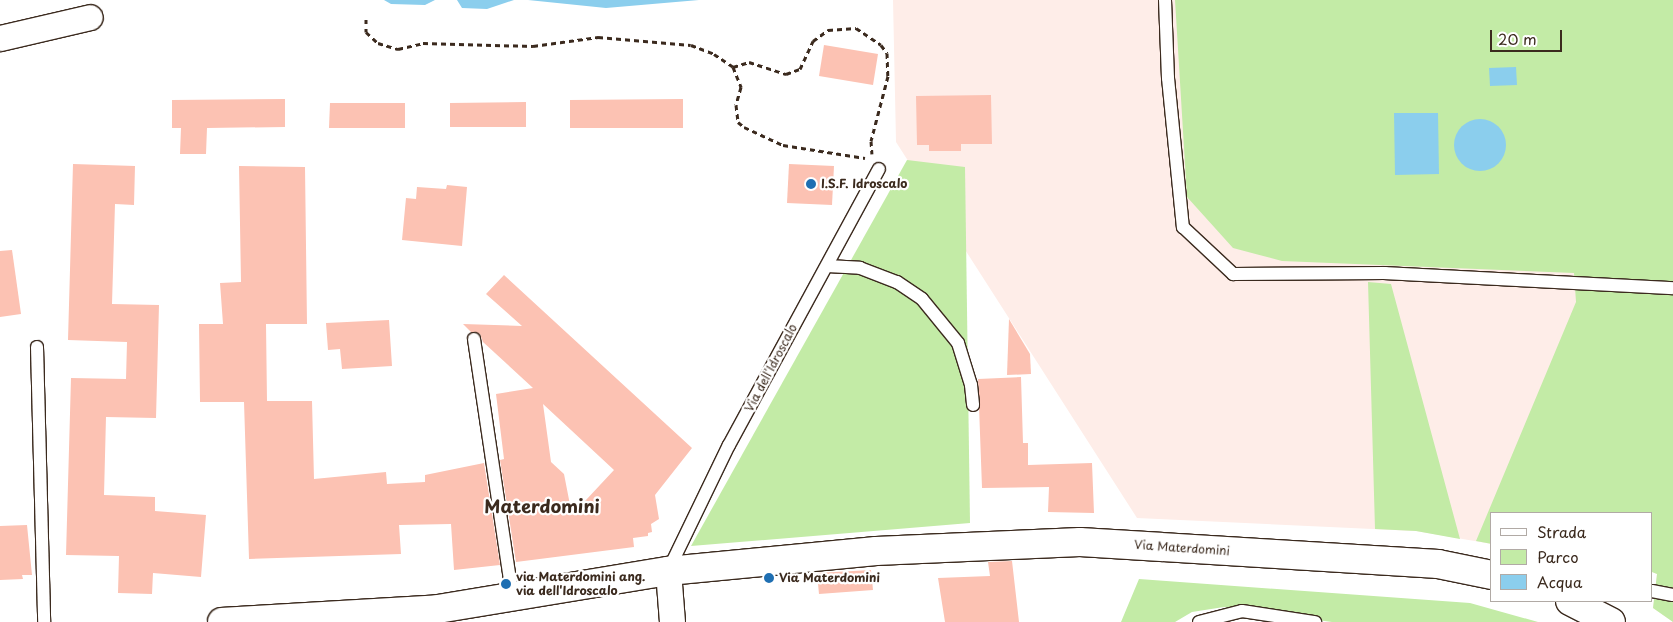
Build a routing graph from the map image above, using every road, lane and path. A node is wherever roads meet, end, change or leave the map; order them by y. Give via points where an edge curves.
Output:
1 (1165, 0) edge
2 (90, 17) dead end
3 (366, 19) dead end
4 (0, 38) edge
5 (733, 67) junction
6 (876, 167) junction
7 (826, 266) junction
8 (1673, 288) edge
9 (474, 339) dead end
10 (37, 346) dead end
11 (973, 405) dead end
12 (668, 571) junction
13 (1490, 575) edge
14 (1653, 591) edge
15 (1673, 595) edge
16 (514, 598) junction
17 (1572, 602) edge
18 (44, 622) edge
19 (222, 622) edge
20 (672, 622) edge
21 (1199, 622) edge
22 (1315, 622) edge
23 (1611, 622) edge

1 - 8 lane via 1168,78 1183,227 1233,274 1385,273
2 - 4 street
3 - 5 path via 366,32 378,43 398,49 423,43 533,46 575,39 625,38 692,45
5 - 6 path via 741,87 736,105 738,122 744,127 783,145 864,158
5 - 6 path via 749,62 786,74 793,72 800,69 813,41 828,30 843,26 856,28 880,44 887,53 888,76 871,141
6 - 7 lane, Via dell'Idroscalo
7 - 11 lane via 860,268 897,282 922,299 958,343 971,385
7 - 12 lane, Via dell'Idroscalo via 729,445
9 - 16 lane
10 - 18 lane
12 - 13 street, Via Materdomini via 876,551 1080,542 1438,564
12 - 16 street, Via Materdomini
12 - 20 street
14 - 15 lane
16 - 19 street, Via Materdomini via 438,609
17 - 23 street
21 - 22 lane via 1242,611

